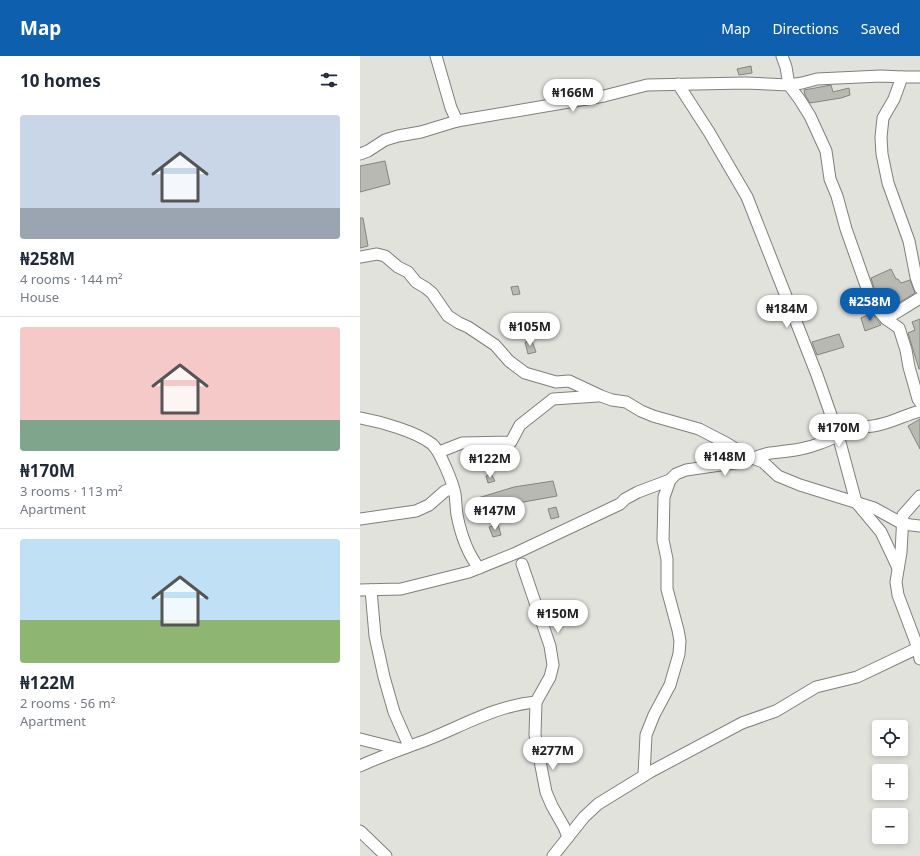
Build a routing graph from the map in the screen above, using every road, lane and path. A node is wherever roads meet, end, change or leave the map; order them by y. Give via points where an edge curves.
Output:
1 (436, 56) edge
2 (782, 56) edge
3 (786, 67) junction
4 (920, 77) edge
5 (902, 78) junction
6 (678, 84) junction
7 (775, 84) junction
8 (789, 85) junction
9 (457, 121) junction
10 (360, 154) edge
11 (360, 257) edge
12 (920, 288) edge
13 (920, 298) edge
14 (886, 319) junction
15 (601, 396) junction
16 (920, 402) edge
17 (920, 411) edge
18 (360, 418) edge
19 (838, 435) junction
20 (439, 452) junction
21 (752, 457) junction
22 (670, 480) junction
23 (453, 488) junction
24 (920, 496) edge
25 (856, 502) junction
26 (360, 518) edge
27 (903, 524) junction
28 (920, 526) edge
29 (522, 564) dead end
30 (479, 568) junction
31 (898, 568) junction
32 (365, 590) edge
33 (919, 652) edge
34 (536, 702) junction
35 (360, 739) edge
36 (405, 748) junction
37 (360, 766) edge
38 (644, 776) junction
39 (360, 831) edge
40 (568, 837) junction
41 (563, 852) edge
42 (386, 856) edge
43 (553, 856) edge

1 - 9 street
2 - 3 street
3 - 7 street via 782,78
3 - 8 street
4 - 5 street
5 - 8 street via 832,78
5 - 12 street via 884,118 882,154 888,183 909,241
6 - 7 street
6 - 9 street via 638,86 604,96
6 - 19 street via 747,197
7 - 8 street
8 - 14 street via 810,116 826,151 830,179 860,271 869,294
9 - 10 street via 385,140
11 - 15 street via 377,254 384,256 408,272 416,282 432,293 448,316 495,345 509,361 525,373 556,382 569,381
13 - 14 street
14 - 16 street via 899,328
15 - 20 street via 553,398 520,425 511,442 462,443
15 - 21 street via 626,402 653,416 699,429
17 - 19 street
18 - 20 street via 404,430 431,444
19 - 21 street via 810,447
19 - 25 street
20 - 23 street
21 - 22 street via 749,461 686,470
21 - 25 street via 763,462 778,476
22 - 30 street via 653,485 620,504
22 - 38 street via 665,492 663,540 667,559 667,589 678,630 679,654 670,685 646,735
23 - 26 street via 416,511
23 - 30 street via 466,549
24 - 27 street via 904,515
25 - 27 street via 874,508
25 - 31 street via 881,532
27 - 28 street
27 - 31 street
29 - 34 street via 550,646 552,665 550,677
30 - 32 street via 401,589
31 - 33 street via 898,595
32 - 36 street via 384,676
33 - 38 street via 857,677 816,687 776,711 742,723
34 - 36 street via 488,714
34 - 40 street via 535,735 546,792
35 - 36 street
36 - 37 street
38 - 40 street via 598,804
39 - 42 street
40 - 41 street
41 - 43 street

